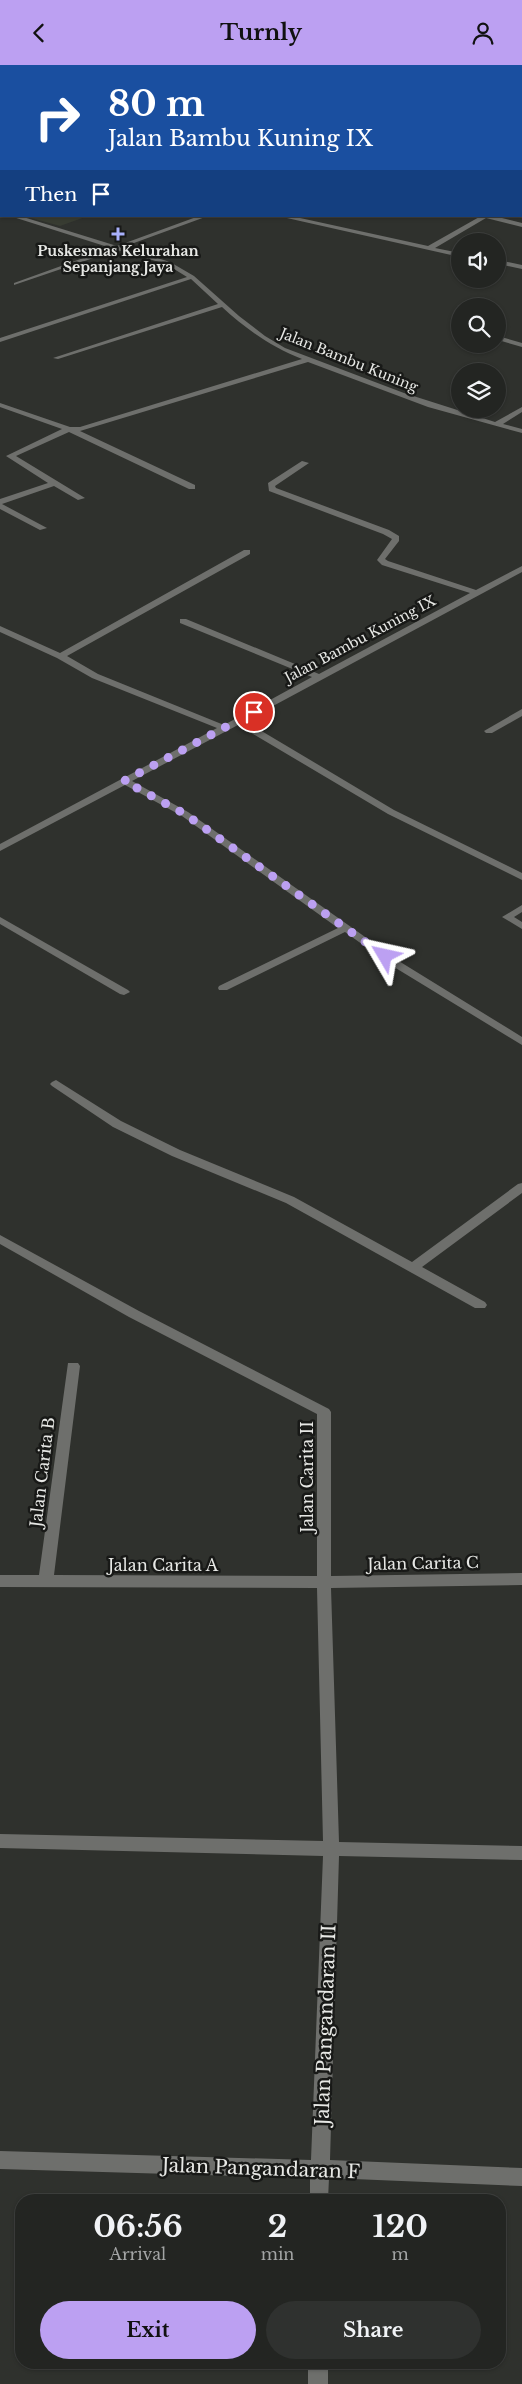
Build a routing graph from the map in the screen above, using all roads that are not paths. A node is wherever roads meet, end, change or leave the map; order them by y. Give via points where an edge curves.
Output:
1 (16, 217) edge
2 (202, 217) edge
3 (285, 217) edge
4 (484, 217) edge
5 (522, 225) edge
6 (120, 248) junction
7 (428, 249) junction
8 (451, 253) edge
9 (506, 264) edge
10 (522, 267) edge
11 (192, 277) junction
12 (16, 284) dead end
13 (224, 304) junction
14 (0, 340) edge
15 (506, 340) edge
16 (522, 345) edge
17 (56, 358) dead end
18 (309, 359) junction
19 (0, 405) edge
20 (522, 409) edge
21 (16, 410) junction
22 (0, 416) edge
23 (496, 425) junction
24 (69, 429) junction
25 (522, 431) edge
26 (306, 463) dead end
27 (55, 483) junction
28 (192, 487) dead end
29 (81, 498) dead end
30 (0, 504) edge
31 (43, 528) dead end
32 (247, 552) dead end
33 (522, 569) edge
34 (477, 593) junction
35 (183, 621) dead end
36 (0, 629) edge
37 (60, 656) junction
38 (319, 677) junction
39 (522, 713) edge
40 (238, 721) junction
41 (224, 728) junction
42 (489, 731) dead end
43 (124, 781) junction
44 (0, 848) edge
45 (522, 877) edge
46 (522, 908) edge
47 (0, 919) edge
48 (522, 926) edge
49 (346, 928) junction
50 (223, 988) dead end
51 (124, 992) dead end
52 (522, 1042) edge
53 (56, 1084) dead end
54 (522, 1187) edge
55 (0, 1239) edge
56 (414, 1267) junction
57 (480, 1305) dead end
58 (73, 1366) dead end
59 (522, 1579) edge
60 (0, 1581) edge
61 (46, 1582) junction
62 (325, 1583) junction
63 (0, 1841) edge
64 (332, 1849) junction
65 (522, 1853) edge
66 (0, 2160) edge
67 (319, 2169) junction
68 (522, 2177) edge
69 (319, 2194) edge
70 (318, 2369) edge
71 (318, 2384) edge

1 - 6 street, Jalan Bambu Kuning
2 - 6 street
3 - 7 street
4 - 5 street
4 - 7 street
6 - 11 street, Jalan Bambu Kuning via 160,260
6 - 12 street
7 - 8 street
9 - 10 street
11 - 13 street, Jalan Bambu Kuning
11 - 14 street
13 - 17 street
13 - 18 street, Jalan Bambu Kuning via 263,337
15 - 16 street
18 - 23 street, Jalan Bambu Kuning via 425,404
18 - 24 street via 158,407 80,429
19 - 21 street
20 - 23 street
21 - 22 street
21 - 24 street
23 - 25 street, Jalan Bambu Kuning
24 - 27 street via 10,456
24 - 28 street
26 - 34 street via 272,485 272,489 396,538 381,560 385,563
27 - 29 street
27 - 30 street
30 - 31 street
32 - 37 street
33 - 34 street, Jalan Bambu Kuning IX
34 - 38 street, Jalan Bambu Kuning IX
35 - 38 street
36 - 37 street
37 - 41 street via 95,676
38 - 40 street, Jalan Bambu Kuning IX
39 - 42 street
40 - 41 street, Jalan Bambu Kuning IX
40 - 45 street via 391,812
41 - 43 street, Jalan Bambu Kuning IX
43 - 44 street, Jalan Bambu Kuning IX
43 - 49 street via 185,814
46 - 48 street via 507,917
47 - 51 street
49 - 50 street
49 - 52 street via 398,965
53 - 56 street via 117,1124 290,1200
54 - 56 street
55 - 62 street, Jalan Carita II via 134,1314 324,1412
56 - 57 street
58 - 61 street, Jalan Carita B
59 - 62 street, Jalan Carita C
60 - 61 street, Jalan Carita A
61 - 62 street, Jalan Carita A
62 - 64 street, Jalan Carita II
63 - 64 street
64 - 65 street
64 - 67 street, Jalan Pangandaran II
66 - 67 street, Jalan Pangandaran F
67 - 68 street, Jalan Pangandaran F
67 - 69 street, Jalan Pangandaran II
70 - 71 street

